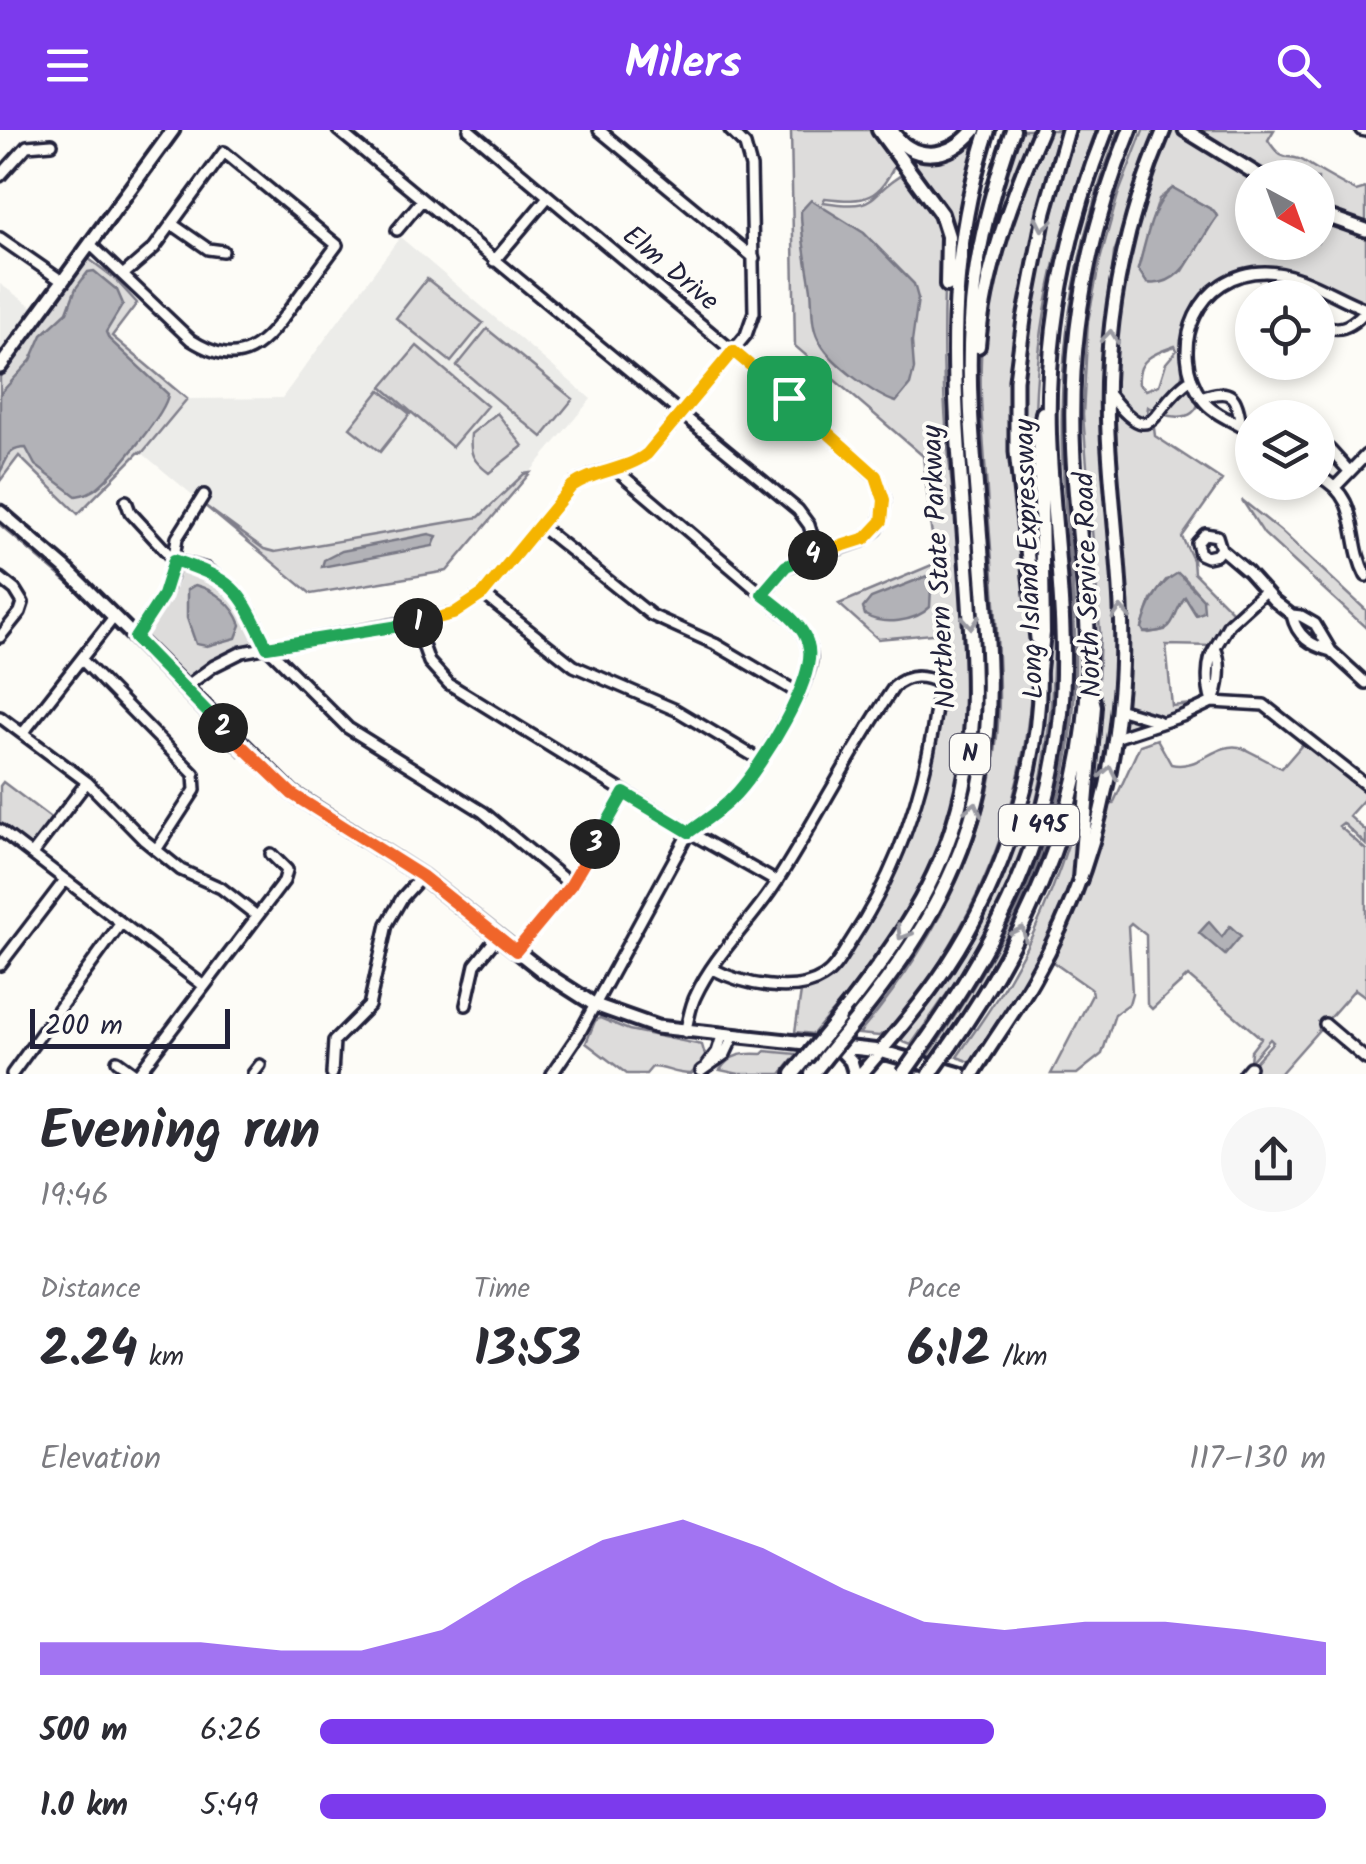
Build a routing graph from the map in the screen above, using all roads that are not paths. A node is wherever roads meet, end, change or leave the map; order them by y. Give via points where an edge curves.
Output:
1 (173, 130) edge
2 (338, 130) edge
3 (469, 130) edge
4 (600, 130) edge
5 (730, 130) edge
6 (879, 130) edge
7 (891, 130) edge
8 (974, 130) edge
9 (988, 130) edge
10 (1013, 130) edge
11 (1041, 130) edge
12 (1068, 130) edge
13 (1106, 130) edge
14 (1130, 130) edge
15 (1164, 130) edge
16 (1185, 130) edge
17 (52, 144) dead end
18 (1235, 161) edge
19 (0, 176) edge
20 (548, 196) junction
21 (422, 200) junction
22 (1335, 219) edge
23 (172, 224) junction
24 (397, 230) dead end
25 (1366, 230) edge
26 (0, 238) edge
27 (90, 244) junction
28 (223, 251) dead end
29 (754, 258) junction
30 (494, 261) junction
31 (124, 274) junction
32 (1296, 280) edge
33 (62, 281) junction
34 (1335, 299) edge
35 (1366, 310) edge
36 (1335, 329) edge
37 (953, 344) junction
38 (733, 351) junction
39 (1051, 361) junction
40 (0, 366) edge
41 (1190, 380) junction
42 (1107, 392) junction
43 (1201, 398) junction
44 (972, 408) junction
45 (1235, 409) edge
46 (680, 415) junction
47 (1235, 421) edge
48 (1335, 456) edge
49 (1366, 456) edge
50 (614, 469) junction
51 (1349, 471) junction
52 (1336, 486) joint
53 (204, 495) dead end
54 (126, 501) dead end
55 (0, 512) edge
56 (539, 525) junction
57 (1220, 549) dead end
58 (818, 554) junction
59 (174, 560) junction
60 (1366, 576) edge
61 (0, 578) edge
62 (1264, 591) junction
63 (483, 594) junction
64 (762, 594) junction
65 (1292, 615) junction
66 (114, 617) junction
67 (415, 623) junction
68 (0, 637) edge
69 (135, 638) junction
70 (267, 647) junction
71 (1332, 651) junction
72 (81, 659) junction
73 (1039, 670) junction
74 (1088, 677) junction
75 (1366, 682) edge
76 (184, 688) junction
77 (800, 694) junction
78 (1212, 702) junction
79 (1118, 709) junction
80 (0, 716) edge
81 (1160, 722) junction
82 (23, 732) junction
83 (1115, 738) junction
84 (760, 760) junction
85 (87, 782) junction
86 (1366, 785) edge
87 (624, 793) junction
88 (0, 830) edge
89 (689, 832) junction
90 (10, 837) junction
91 (0, 848) edge
92 (156, 850) junction
93 (32, 854) junction
94 (271, 854) dead end
95 (422, 876) junction
96 (1080, 879) junction
97 (65, 880) junction
98 (777, 882) junction
99 (571, 885) junction
100 (257, 916) junction
101 (122, 923) junction
102 (498, 936) junction
103 (516, 951) junction
104 (0, 965) edge
105 (713, 969) junction
106 (204, 986) junction
107 (466, 1005) dead end
108 (595, 1005) junction
109 (1326, 1024) dead end
110 (686, 1032) junction
111 (727, 1037) junction
112 (837, 1046) junction
113 (880, 1051) junction
114 (1366, 1059) edge
115 (117, 1061) dead end
116 (700, 1072) edge
117 (794, 1073) edge
118 (813, 1073) edge
119 (12, 1074) edge
120 (136, 1074) edge
121 (332, 1074) edge
122 (552, 1074) edge
123 (858, 1074) edge
124 (903, 1074) edge
125 (930, 1074) edge
126 (960, 1074) edge
127 (972, 1074) edge

1 - 27 main road
2 - 21 street
3 - 20 street, Elm Drive
4 - 29 street
5 - 29 street via 749,153
6 - 37 highway via 944,220
7 - 8 highway via 904,146 932,155 955,148
9 - 37 highway, Northern State Parkway / N via 959,246
10 - 44 highway, Northern State Parkway / N via 976,272
11 - 44 highway via 1010,206 983,309
12 -> 73 main road via 1036,253 1015,392
13 - 39 highway, Long Island Expressway / I 495 via 1070,239
14 - 74 highway, Long Island Expressway / I 495 via 1089,258 1073,367
42 -> 15 main road, North Service Road via 1122,261
16 - 18 main road
17 - 19 street via 27,146
20 - 30 street
20 - 38 street, Elm Drive
21 - 24 street
21 - 30 street
22 - 25 main road
23 - 28 street via 208,249
23 - 31 street
23 - 31 street via 224,152 338,245 267,339 235,355 191,340
26 - 33 street
27 - 31 street
27 - 33 main road
29 - 38 street via 754,312
30 - 46 street
32 - 41 street via 1265,272 1217,288 1189,328
33 - 40 main road
34 - 35 street
35 - 36 street
37 -> 117 highway, Northern State Parkway / N, bridge via 974,677 966,776 921,903
38 - 46 street
38 - 58 street, Elm Drive via 880,483 884,510 877,529
39 - 73 highway via 1040,432
39 - 124 highway, Long Island Expressway / I 495, bridge via 1050,459 1063,642 1056,752 1036,836 1005,915
41 - 42 street via 1153,420 1132,420
41 - 43 street
79 -> 42 main road, North Service Road via 1121,614
43 - 45 street via 1230,394
43 - 47 street
118 -> 44 highway, Northern State Parkway / N, bridge via 904,959 936,906 981,779 990,680
46 - 50 street via 645,455
46 - 58 street via 798,510
48 - 51 street
49 - 51 street
50 - 56 street via 572,486
50 - 64 street
51 - 52 street
52 - 60 street via 1351,514
53 - 59 street via 177,538
54 - 59 street
55 - 66 main road
56 - 63 street
56 - 77 street via 651,615
57 - 62 street
58 - 64 street, Elm Drive via 786,566
59 - 69 street via 163,595
59 - 70 street via 206,569 234,589
61 - 68 street via 23,603
62 - 65 street
62 - 78 street via 1229,624 1215,648
63 - 67 street via 453,614
63 - 84 street via 574,666 676,710
64 - 77 street via 808,642 810,669
65 - 71 street via 1315,624
65 - 71 street via 1302,637
66 - 69 main road
66 - 72 street
67 - 70 street
67 - 87 street via 429,662 449,684
69 - 76 main road
70 - 76 street via 224,660
70 - 99 street via 348,728 483,812
71 - 75 street
72 - 82 street
72 - 92 street via 194,774 195,790
73 - 113 main road via 1028,766 997,872 947,966
74 - 96 highway via 1094,706
125 -> 74 highway, Long Island Expressway / I 495, bridge via 1008,956 1049,866 1076,772
76 - 95 main road via 292,794
77 - 84 street
78 - 81 street
78 - 86 street via 1271,707
79 - 81 street
79 - 83 main road, North Service Road
80 - 82 street
81 - 83 street
82 - 85 street
96 -> 83 main road, North Service Road
84 - 89 street via 737,794
85 - 92 street
85 - 93 street
87 - 89 street
87 - 99 street
88 - 90 street
89 - 98 street
89 - 108 street
90 - 91 street
90 - 93 street
92 - 100 street
93 - 97 street
94 - 100 street via 288,873
95 - 102 main road
95 - 121 street via 392,912 369,1006 334,1042
96 - 127 main road, North Service Road via 1040,968
97 - 101 street
97 - 104 street
98 - 105 street
98 - 105 street via 894,686 913,677 939,682 928,758 905,834 834,966 797,986 738,980
99 - 103 street
100 - 106 street
101 - 106 street
101 - 119 street
102 - 103 main road
102 - 107 street via 475,965
103 - 108 main road
105 - 110 street via 695,996
106 - 120 street
108 - 110 main road
108 - 122 street
109 - 114 street
110 - 111 main road
111 - 112 main road
111 - 116 street via 720,1059
112 - 113 main road
112 - 123 main road
113 - 123 main road
113 - 126 main road
115 - 120 street

